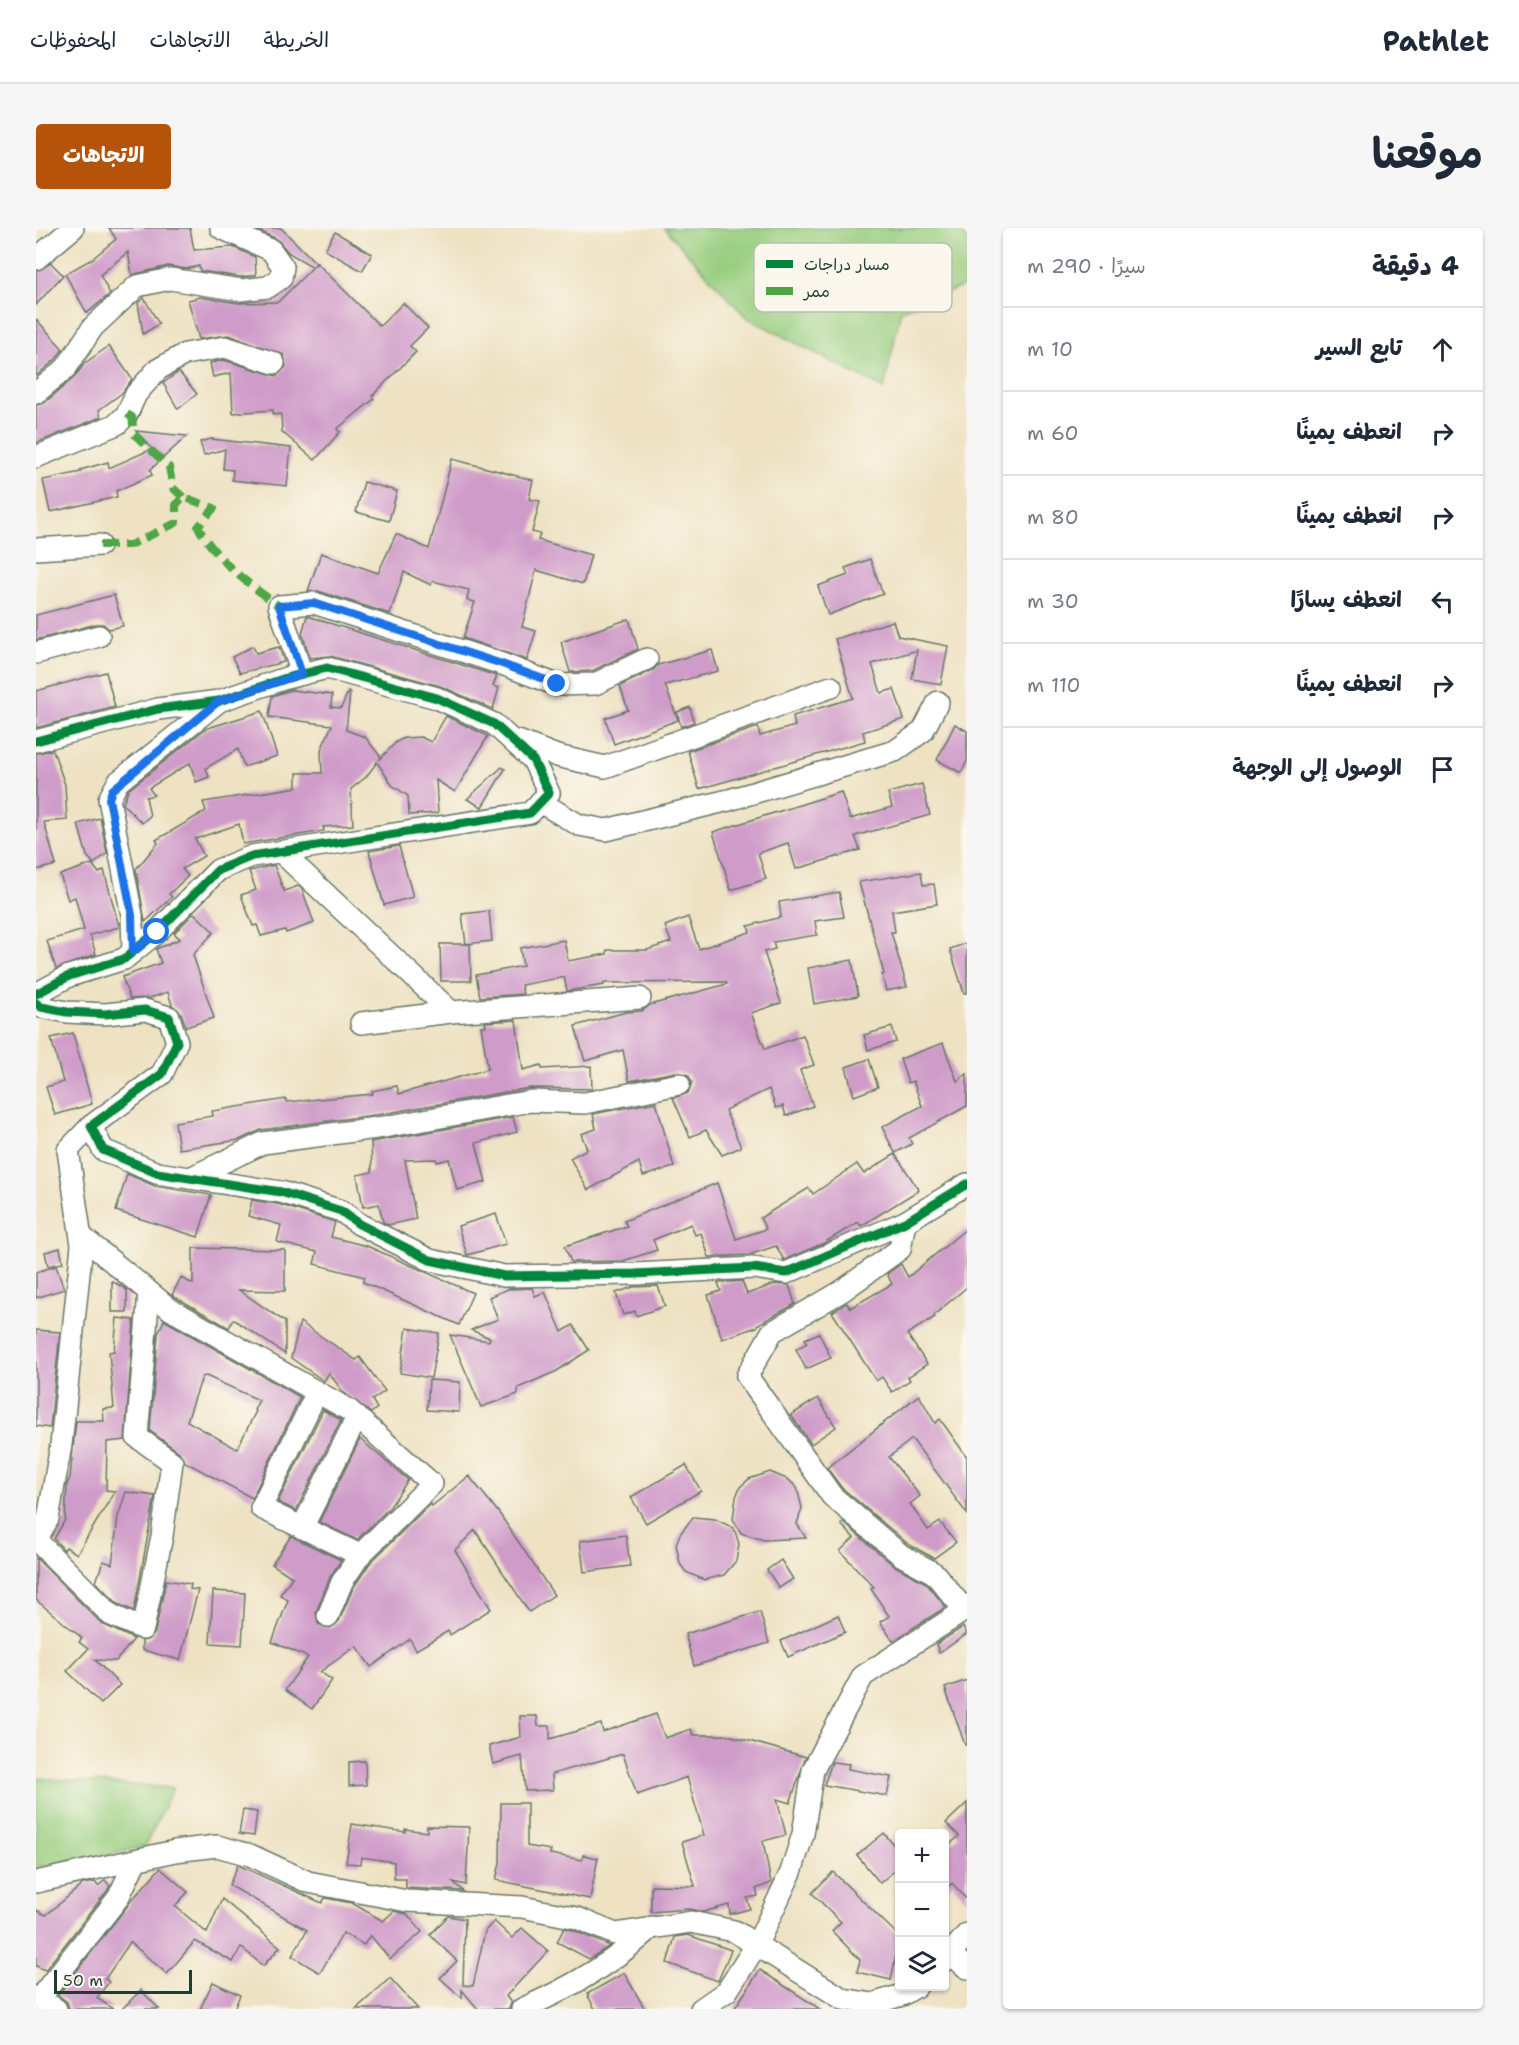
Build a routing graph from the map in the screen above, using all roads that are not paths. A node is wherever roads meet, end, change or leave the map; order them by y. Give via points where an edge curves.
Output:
1 (73, 228) edge
2 (221, 228) edge
3 (36, 259) edge
4 (274, 363) dead end
5 (36, 393) edge
6 (36, 457) edge
7 (100, 545) dead end
8 (36, 549) edge
9 (99, 636) dead end
10 (36, 653) edge
11 (647, 659) dead end
12 (302, 674) junction
13 (831, 687) dead end
14 (219, 701) junction
15 (938, 702) dead end
16 (509, 737) junction
17 (36, 741) edge
18 (540, 802) junction
19 (281, 852) junction
20 (133, 952) junction
21 (36, 994) edge
22 (640, 998) dead end
23 (36, 1003) edge
24 (451, 1012) junction
25 (361, 1023) dead end
26 (680, 1084) dead end
27 (90, 1126) junction
28 (189, 1178) junction
29 (967, 1184) edge
30 (905, 1222) junction
31 (81, 1236) junction
32 (149, 1292) junction
33 (316, 1392) junction
34 (357, 1417) junction
35 (302, 1528) junction
36 (36, 1540) edge
37 (360, 1556) junction
38 (965, 1607) edge
39 (328, 1616) dead end
40 (136, 1860) junction
41 (36, 1882) edge
42 (653, 1927) junction
43 (967, 1934) edge
44 (757, 1944) junction
45 (949, 1956) edge
46 (949, 1959) edge
47 (967, 1968) edge
48 (909, 1991) edge
49 (56, 2009) edge
50 (522, 2009) edge
51 (701, 2009) edge

1 - 3 street
2 - 5 street via 271,250 283,267 281,278 268,287 241,290 170,279 137,286 93,327 66,368
4 - 6 street via 225,347 185,354 157,370 117,424
7 - 8 street
9 - 10 street
11 - 12 street via 595,684 557,684 314,603 279,606
12 - 14 street
12 - 16 street via 327,668 437,698 495,724
13 - 16 street via 605,767 557,756
14 - 17 street via 158,709
14 - 20 street via 118,782 109,799 132,915
15 - 18 street via 923,731 895,751 729,801 606,830 579,825
16 - 18 street via 533,760 549,793
18 - 19 street via 530,813
19 - 20 street via 252,856 218,870
19 - 24 street
20 - 21 street via 124,959 69,976
22 - 24 street
23 - 27 street via 66,1012 146,1011 169,1017 177,1042 162,1074
24 - 25 street
26 - 28 street via 585,1102 531,1101 384,1128 263,1143
27 - 28 street via 103,1150 157,1173
27 - 31 street via 68,1150
28 - 30 street via 281,1192 331,1208 430,1260 504,1276 754,1268 786,1273
29 - 30 street
30 - 38 street via 900,1249 842,1291 772,1332 747,1376 832,1496 902,1555 934,1573
31 - 32 street
31 - 36 street via 61,1445 48,1519
32 - 33 street via 170,1309
32 - 36 street via 137,1437 172,1462 162,1536 142,1629 111,1615
33 - 34 street
33 - 35 street via 261,1508
34 - 35 street
34 - 37 street via 432,1484
35 - 37 street
37 - 39 street via 342,1582
38 - 44 street via 863,1676 813,1770 791,1872
40 - 41 street
40 - 42 street via 217,1846 308,1882 361,1893 407,1901 522,1907 577,1918 615,1934
40 - 49 street via 118,1898 39,1999
42 - 44 street via 691,1922 734,1931
42 - 50 street via 571,1988
43 - 45 street
44 - 48 street via 843,2000 872,2004
44 - 51 street via 727,1991
46 - 47 street

